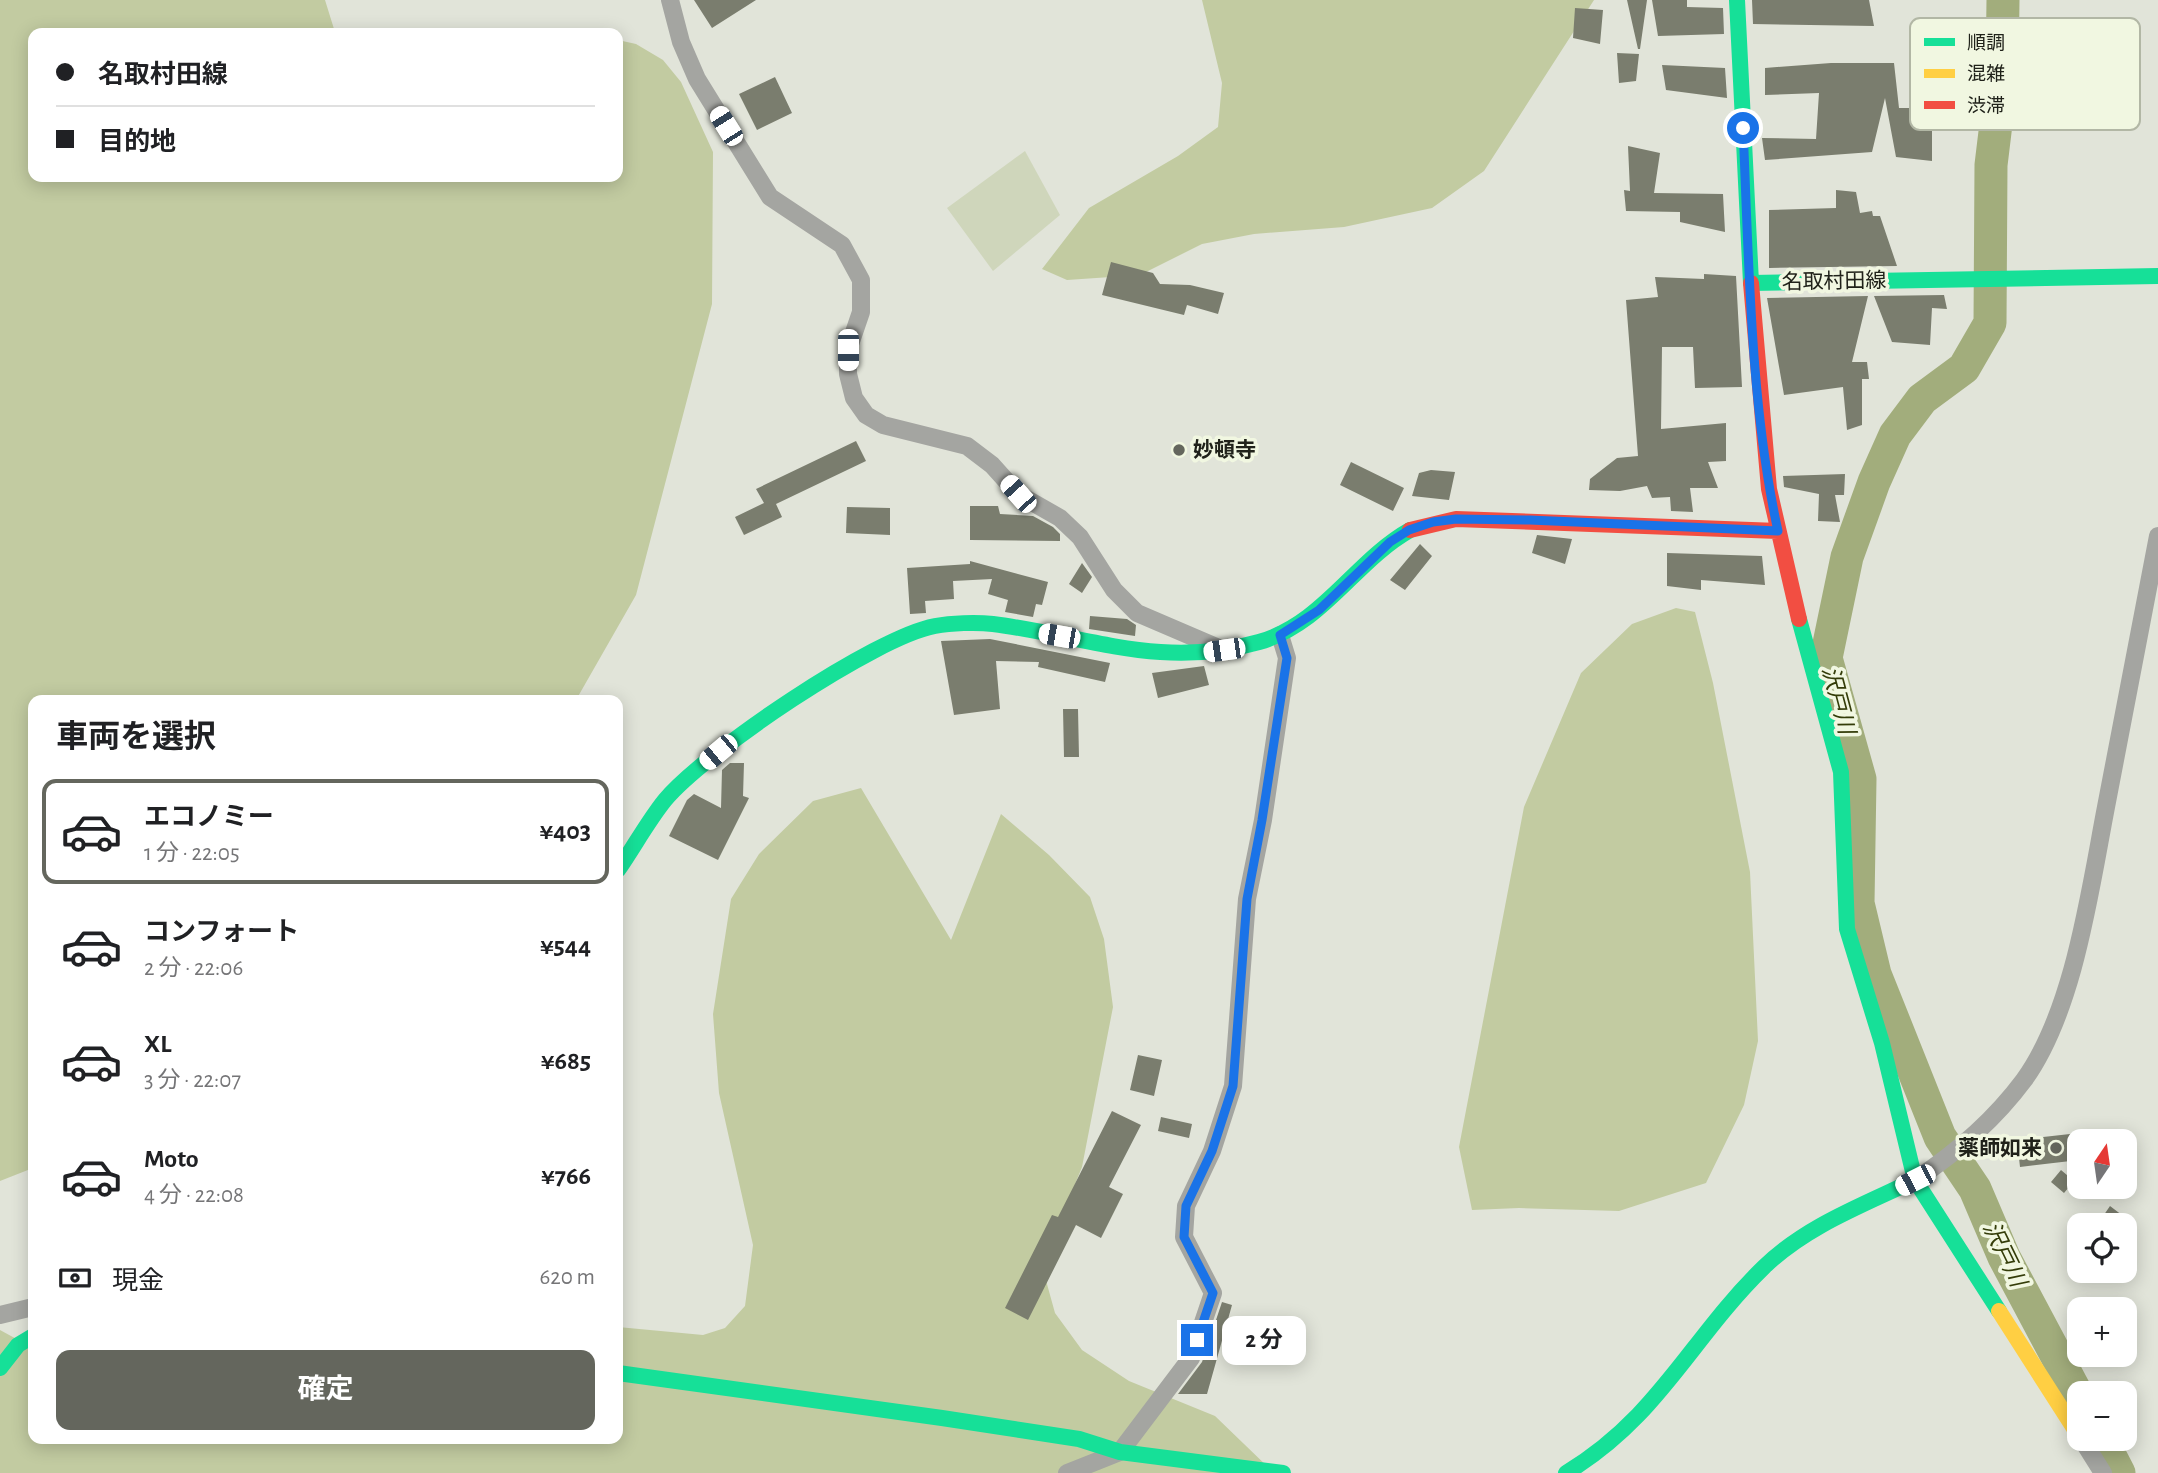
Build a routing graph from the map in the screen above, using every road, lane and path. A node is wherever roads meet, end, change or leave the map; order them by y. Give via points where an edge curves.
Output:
1 (670, 0) edge
2 (1737, 0) edge
3 (2158, 276) edge
4 (1751, 283) junction
5 (1778, 531) junction
6 (2158, 536) edge
7 (1280, 635) junction
8 (1224, 650) junction
9 (623, 863) edge
10 (1923, 1175) junction
11 (28, 1308) edge
12 (0, 1315) edge
13 (28, 1339) edge
14 (0, 1368) edge
15 (623, 1374) edge
16 (2067, 1415) edge
17 (2089, 1451) edge
18 (1120, 1452) junction
19 (1067, 1473) edge
20 (1283, 1473) edge
21 (1566, 1473) edge
22 (2103, 1473) edge

1 - 8 street via 697,79 770,197 842,245 861,280 861,312 848,350 848,374 854,398 866,415 883,425 967,446 1018,494 1060,518 1080,537 1114,590 1137,613
2 - 4 street, 名取村田線
3 - 4 street, 名取村田線
4 - 5 street via 1762,428
5 - 7 street via 1530,520 1433,522 1390,542 1319,610
5 - 10 street via 1841,772 1847,929
6 - 10 street via 2091,885 2066,990 2042,1050 2024,1080 1961,1147
7 - 8 street
7 - 18 street via 1287,658 1247,899 1233,1086 1212,1151 1186,1206 1184,1237 1213,1293 1191,1358
8 - 9 street via 1179,656 1109,648 991,624 934,626 879,647 734,739 666,799
10 - 16 street
10 - 21 street via 1808,1234 1766,1265 1731,1301 1626,1432 1595,1458
11 - 12 street
13 - 14 street
15 - 18 street via 1079,1438
17 - 22 street
18 - 19 street
18 - 20 street

